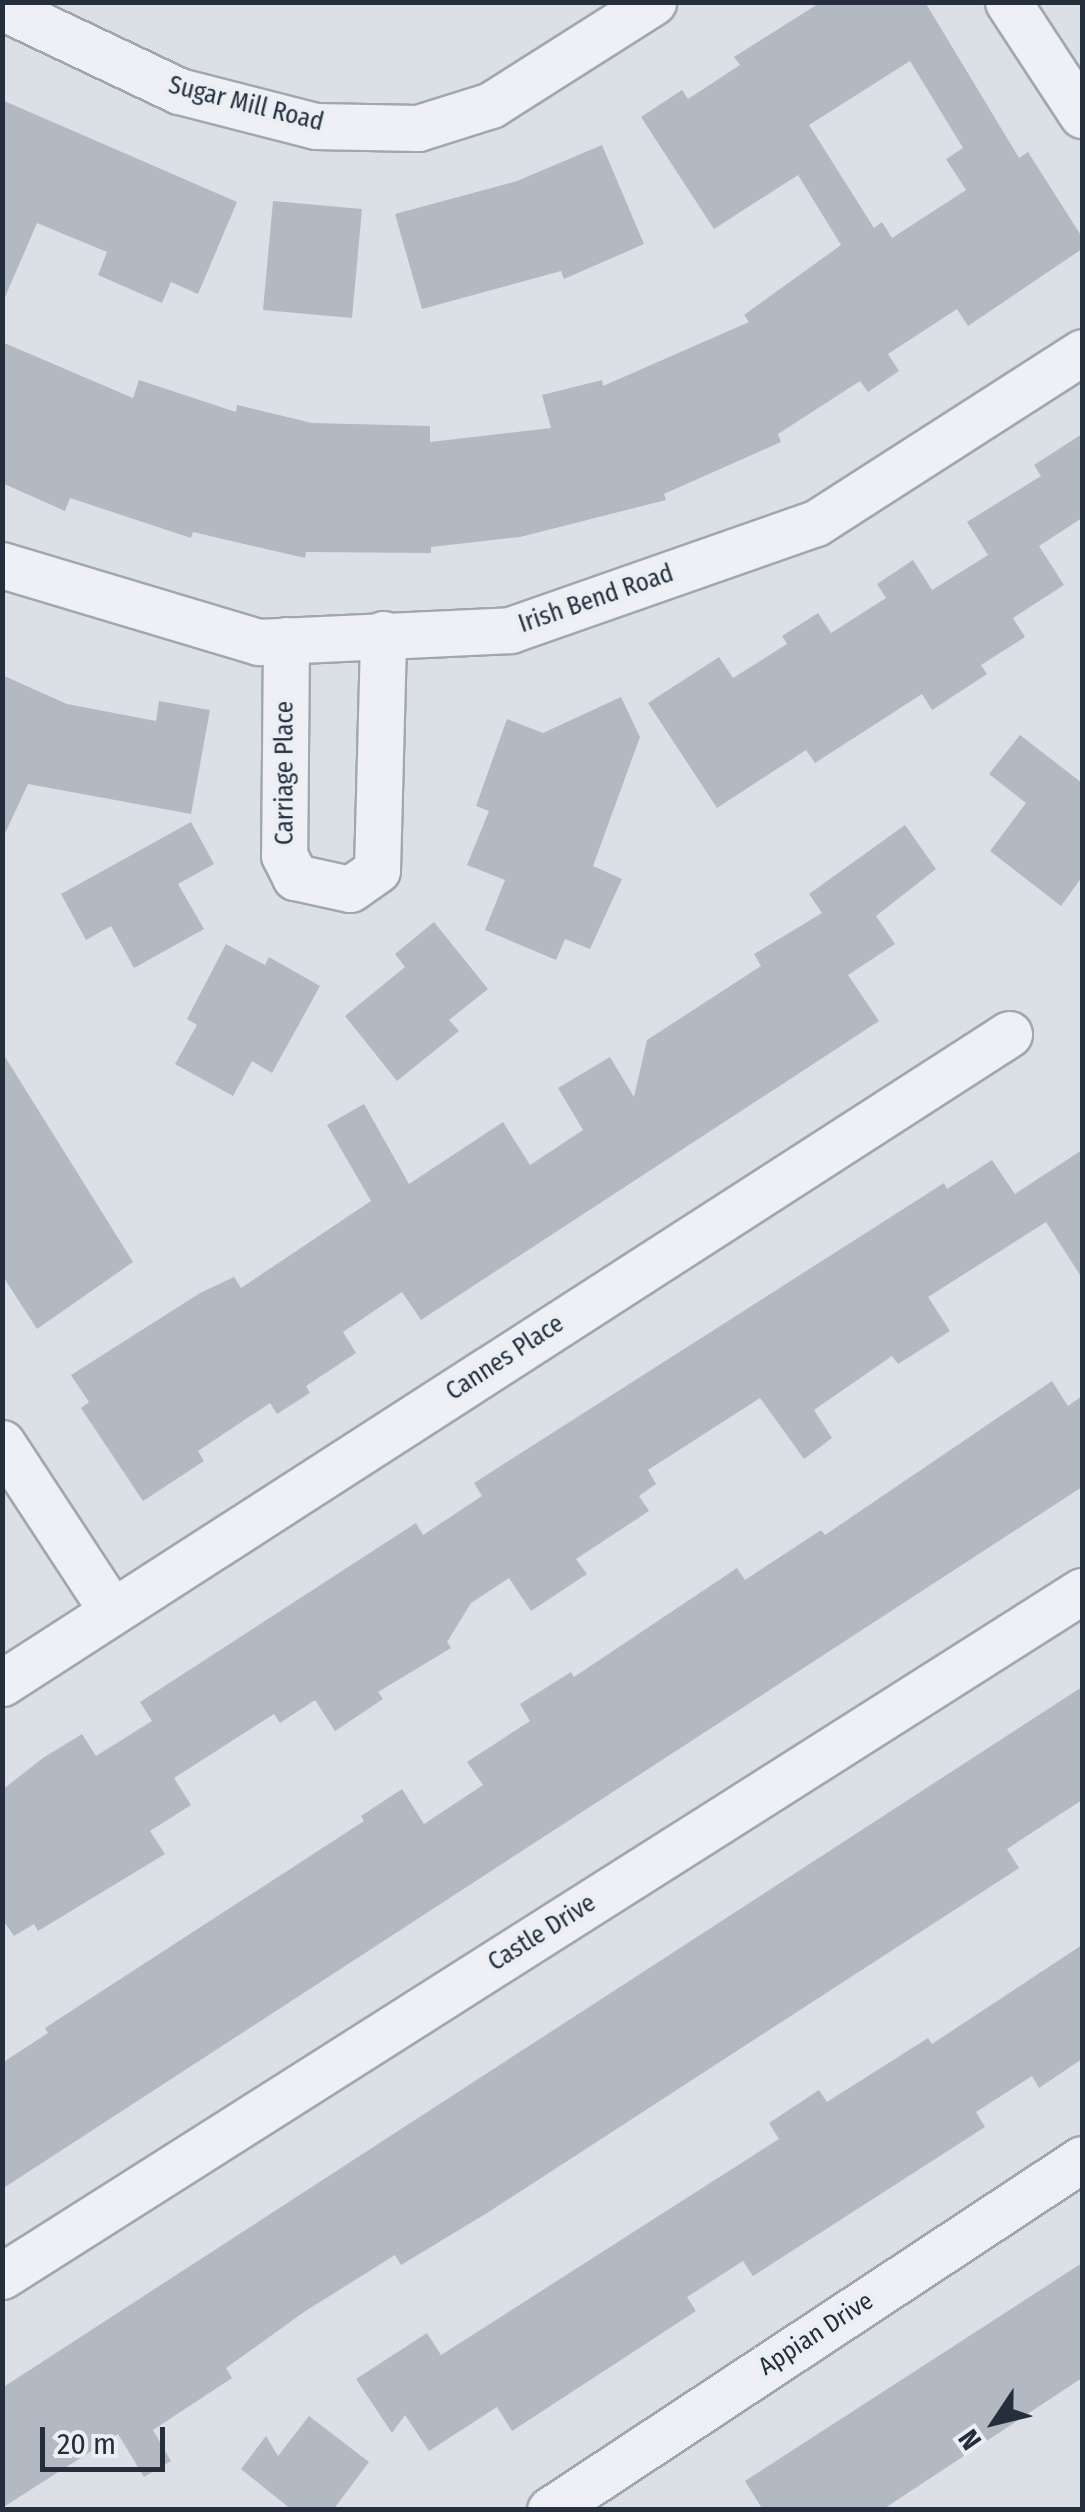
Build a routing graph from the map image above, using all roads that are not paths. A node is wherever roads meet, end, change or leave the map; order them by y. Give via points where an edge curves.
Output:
1 (653, 2) edge
2 (1008, 2) edge
3 (2, 7) edge
4 (1082, 115) edge
5 (1082, 352) edge
6 (2, 566) edge
7 (382, 634) junction
8 (286, 640) junction
9 (1009, 1034) dead end
10 (2, 1443) edge
11 (1082, 1591) edge
12 (112, 1610) junction
13 (2, 1683) edge
14 (1082, 2159) edge
15 (2, 2276) edge
16 (550, 2510) edge

1 - 3 street, Sugar Mill Road via 491,105 418,128 316,126 178,91
2 - 4 street
5 - 7 street, Irish Bend Road via 816,523 510,630
6 - 8 street, Irish Bend Road via 258,642
7 - 8 street, Irish Bend Road
7 - 8 street, Carriage Place via 377,870 350,889 294,877 284,855
9 - 12 street, Cannes Place
10 - 12 street
11 - 15 street, Castle Drive
12 - 13 street, Cannes Place
14 - 16 street, Appian Drive

